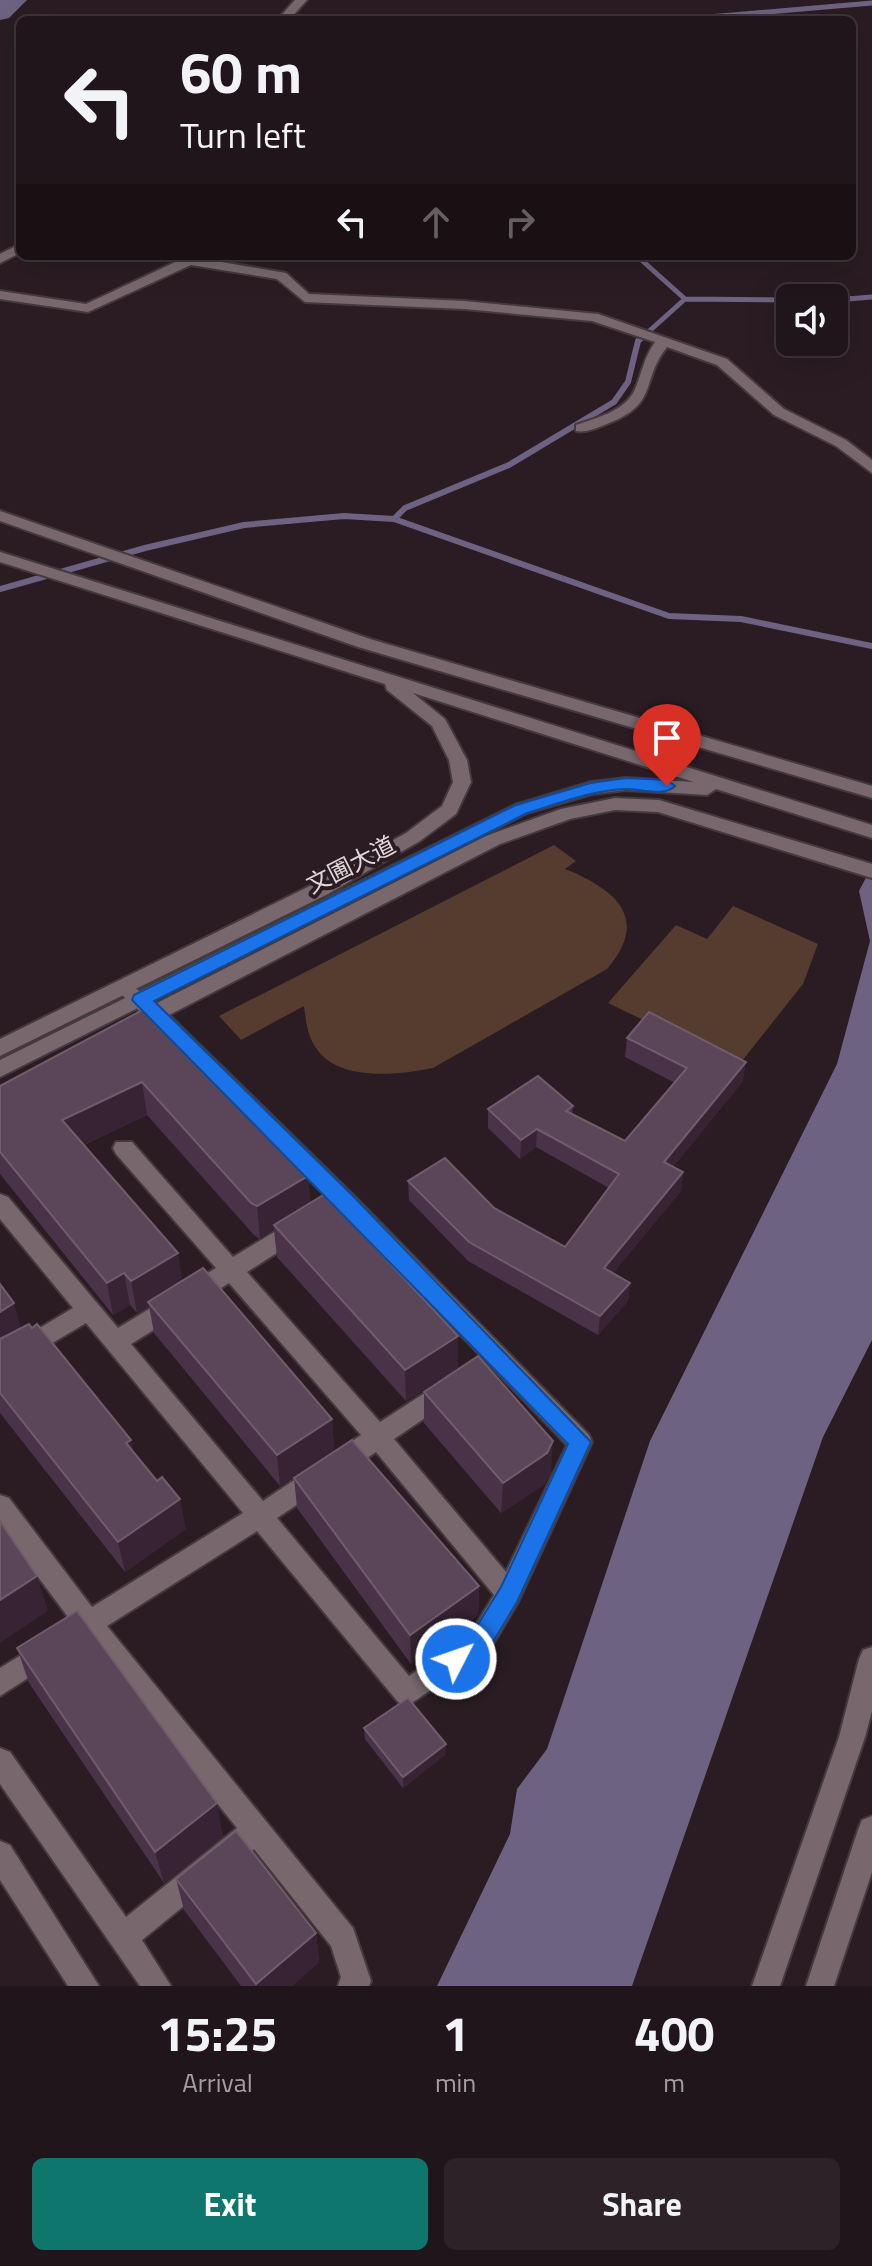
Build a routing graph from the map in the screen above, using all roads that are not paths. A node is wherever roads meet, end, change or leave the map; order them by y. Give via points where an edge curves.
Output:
1 (301, 0) edge
2 (287, 16) edge
3 (192, 260) edge
4 (205, 260) edge
5 (0, 295) edge
6 (661, 340) junction
7 (581, 428) dead end
8 (872, 468) edge
9 (0, 516) edge
10 (0, 557) edge
11 (384, 679) junction
12 (872, 792) edge
13 (746, 793) junction
14 (872, 832) edge
15 (869, 870) edge
16 (140, 1000) junction
17 (113, 1035) edge
18 (0, 1048) edge
19 (0, 1069) edge
20 (124, 1148) dead end
21 (345, 1201) junction
22 (0, 1203) edge
23 (228, 1270) junction
24 (89, 1310) junction
25 (115, 1342) junction
26 (499, 1356) junction
27 (0, 1364) edge
28 (378, 1437) junction
29 (0, 1506) edge
30 (260, 1516) junction
31 (509, 1594) junction
32 (88, 1623) junction
33 (872, 1659) edge
34 (0, 1683) edge
35 (0, 1761) edge
36 (256, 1830) junction
37 (872, 1830) edge
38 (0, 1855) edge
39 (123, 1937) junction
40 (85, 1986) edge
41 (157, 1986) edge
42 (352, 1986) edge
43 (766, 1986) edge
44 (820, 1986) edge

1 - 2 street
3 - 5 street via 88,308
4 - 6 street via 281,276 305,298 593,317
6 - 7 street via 640,396 616,415
6 - 8 street via 722,362 779,412 841,443
9 - 12 street via 364,643
10 - 11 street
11 - 13 street
11 - 16 street, 文圃大道 via 439,723 458,760 462,782 450,810
13 - 14 street
13 - 16 street, 文圃大道 via 626,784 591,788 521,809
15 - 16 street via 659,806 615,804 567,813 493,840
16 - 17 street
16 - 18 street, 文圃大道
16 - 19 street, 文圃大道
16 - 21 street
20 - 23 street
21 - 23 street
21 - 26 street
22 - 24 street
23 - 25 street
23 - 28 street
24 - 25 street
24 - 27 street
25 - 30 street
26 - 28 street
26 - 31 street via 580,1442
28 - 30 street
28 - 31 street
29 - 32 street
30 - 31 street via 407,1693 480,1642
30 - 32 street
32 - 34 street
32 - 36 street
33 - 43 street via 852,1737
35 - 39 street
36 - 39 street
36 - 42 street via 343,1938 357,1981
37 - 44 street
38 - 40 street
39 - 41 street

